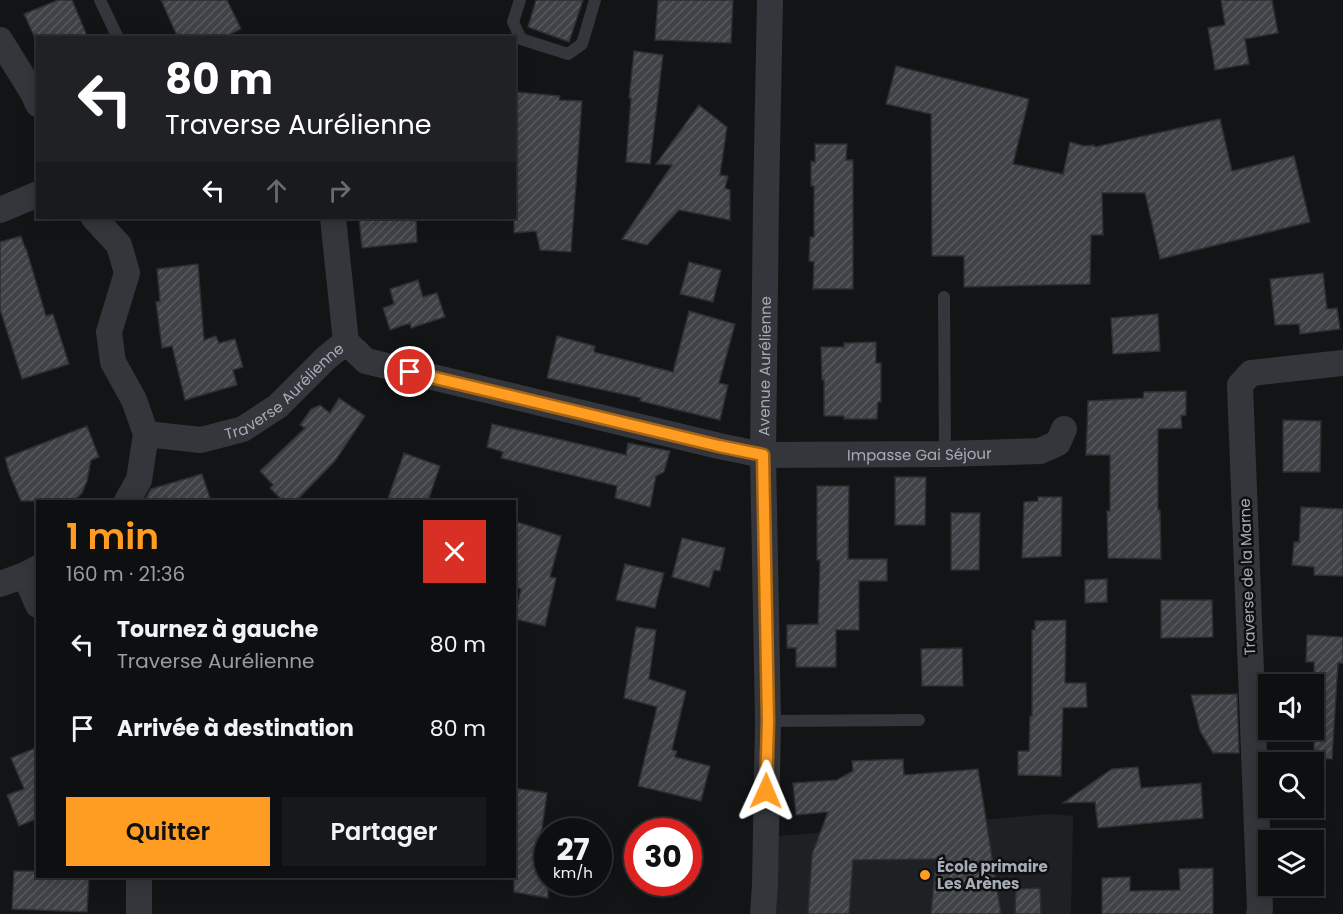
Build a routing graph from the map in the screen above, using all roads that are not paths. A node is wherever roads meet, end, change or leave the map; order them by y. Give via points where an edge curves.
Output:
1 (100, 0) edge
2 (520, 0) edge
3 (595, 0) edge
4 (770, 0) edge
5 (117, 36) edge
6 (0, 40) edge
7 (36, 100) edge
8 (36, 195) edge
9 (0, 210) edge
10 (95, 219) edge
11 (333, 219) edge
12 (944, 297) dead end
13 (346, 342) junction
14 (1343, 363) edge
15 (1064, 429) dead end
16 (147, 434) junction
17 (945, 454) junction
18 (763, 455) junction
19 (128, 500) edge
20 (31, 571) edge
21 (0, 584) edge
22 (36, 595) edge
23 (919, 720) dead end
24 (768, 721) junction
25 (139, 878) edge
26 (139, 914) edge
27 (763, 914) edge
28 (1259, 914) edge

1 - 5 lane
2 - 3 lane via 513,21 520,39 568,54 582,44
4 - 18 street, Avenue Aurélienne
6 - 7 street
8 - 9 street
10 - 16 street via 119,245 128,273 109,332 113,362
11 - 13 street
12 - 17 lane
13 - 16 street, Traverse Aurélienne via 278,406 243,429 201,440
13 - 18 street, Traverse Aurélienne via 366,361
14 - 28 street, Traverse de la Marne via 1251,373 1240,385
15 - 17 street, Impasse Gai Séjour via 1058,443 1040,451
16 - 19 street via 139,480
17 - 18 street, Impasse Gai Séjour
18 - 24 street, Avenue Aurélienne
20 - 21 street
20 - 22 street
23 - 24 lane
24 - 27 street, Avenue Aurélienne
25 - 26 street

